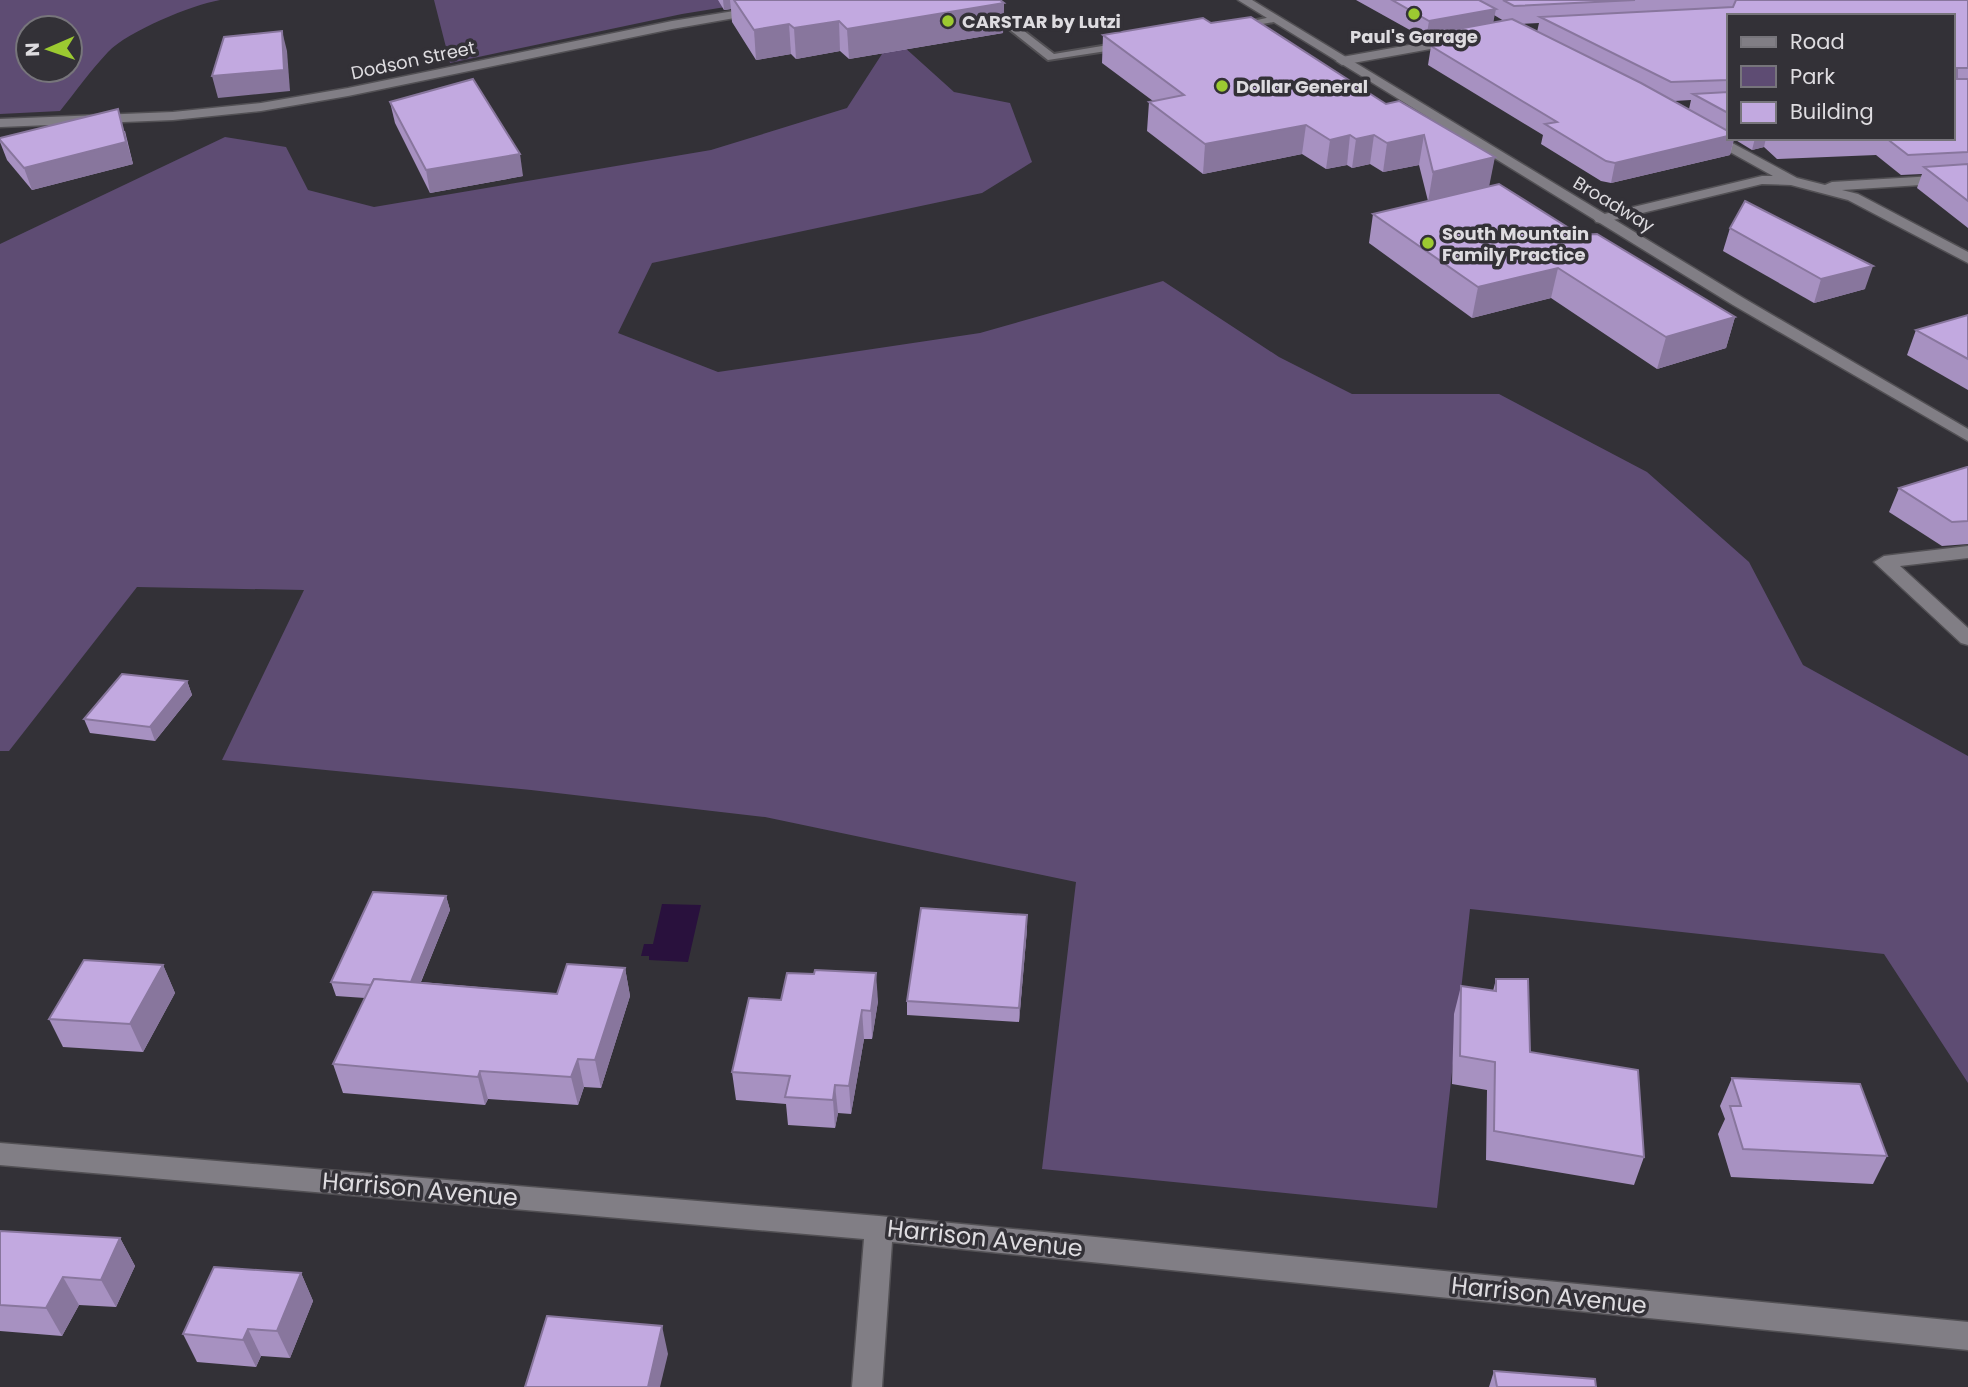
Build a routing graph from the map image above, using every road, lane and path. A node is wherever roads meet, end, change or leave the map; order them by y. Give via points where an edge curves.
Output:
1 (976, 0) edge
2 (1244, 0) edge
3 (771, 9) edge
4 (1275, 19) junction
5 (1228, 27) edge
6 (1472, 38) edge
7 (1135, 44) edge
8 (1342, 61) junction
9 (0, 123) edge
10 (1694, 126) edge
11 (1968, 178) edge
12 (1792, 181) junction
13 (1601, 219) junction
14 (1968, 258) edge
15 (1968, 436) edge
16 (1968, 552) edge
17 (1968, 639) edge
18 (0, 1154) edge
19 (879, 1228) junction
20 (1968, 1336) edge
21 (867, 1387) edge

1 - 7 lane via 1052,58
2 - 4 street, Broadway
3 - 9 street, Dodson Street via 261,107 173,116
4 - 5 lane
4 - 8 street, Broadway
6 - 8 street
8 - 13 street, Broadway
10 - 12 street
11 - 12 street via 1837,186
12 - 13 street via 1762,180
12 - 14 street via 1853,197
13 - 15 street, Broadway
16 - 17 street via 1884,562
18 - 19 street, Harrison Avenue
19 - 20 street, Harrison Avenue
19 - 21 street

